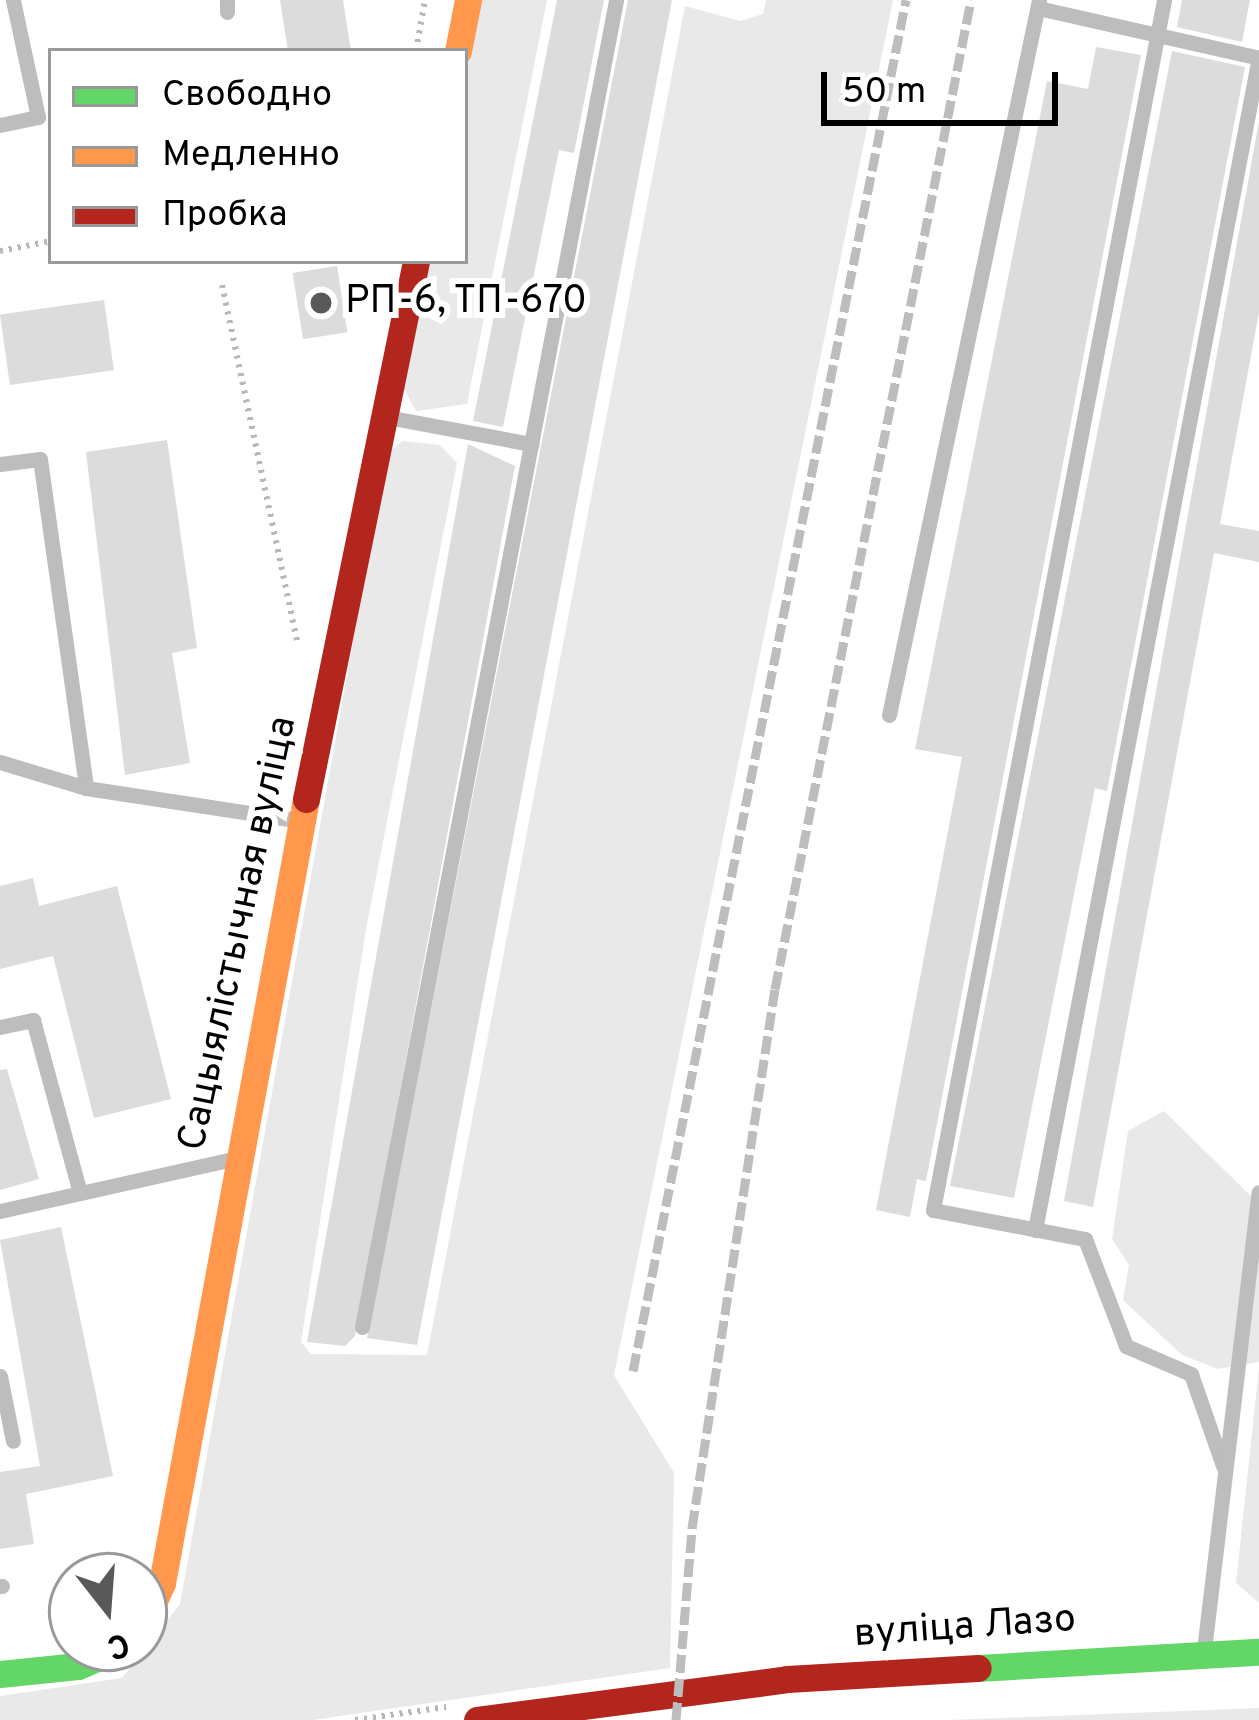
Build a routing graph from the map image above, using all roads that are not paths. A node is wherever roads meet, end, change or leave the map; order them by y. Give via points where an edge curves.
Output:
1 (13, 0) edge
2 (469, 0) edge
3 (616, 0) edge
4 (1164, 0) edge
5 (1039, 4) edge
6 (1157, 35) junction
7 (459, 48) edge
8 (1259, 58) edge
9 (0, 125) edge
10 (415, 264) edge
11 (385, 417) junction
12 (531, 444) junction
13 (0, 464) edge
14 (889, 715) dead end
15 (0, 762) edge
16 (86, 788) junction
17 (304, 822) junction
18 (0, 1027) edge
19 (232, 1160) junction
20 (1259, 1192) edge
21 (80, 1193) junction
22 (0, 1211) edge
23 (1035, 1230) junction
24 (362, 1327) dead end
25 (0, 1376) edge
26 (14, 1441) dead end
27 (1223, 1466) junction
28 (167, 1552) edge
29 (1259, 1652) edge
30 (1203, 1653) junction
31 (48, 1669) edge
32 (0, 1674) edge
33 (477, 1720) edge

1 - 9 lane via 38,117
2 - 7 street
3 - 12 lane
4 - 6 lane
5 - 6 lane
5 - 14 lane
6 - 8 lane
6 - 23 lane via 933,1210
8 - 23 lane
10 - 11 street, Сацыялістычная вуліца
11 - 12 lane
11 - 17 street, Сацыялістычная вуліца
12 - 24 lane
13 - 16 lane via 40,459
15 - 16 lane
16 - 17 lane
17 - 19 street, Сацыялістычная вуліца
18 - 21 lane via 33,1020
19 - 21 lane
19 - 28 street, Сацыялістычная вуліца
20 - 27 lane
21 - 22 lane
23 - 27 lane via 1085,1239 1126,1346 1191,1374
25 - 26 lane
27 - 30 lane
29 - 30 street, вуліца Лазо
30 - 33 street, вуліца Лазо via 677,1690
31 - 32 street

